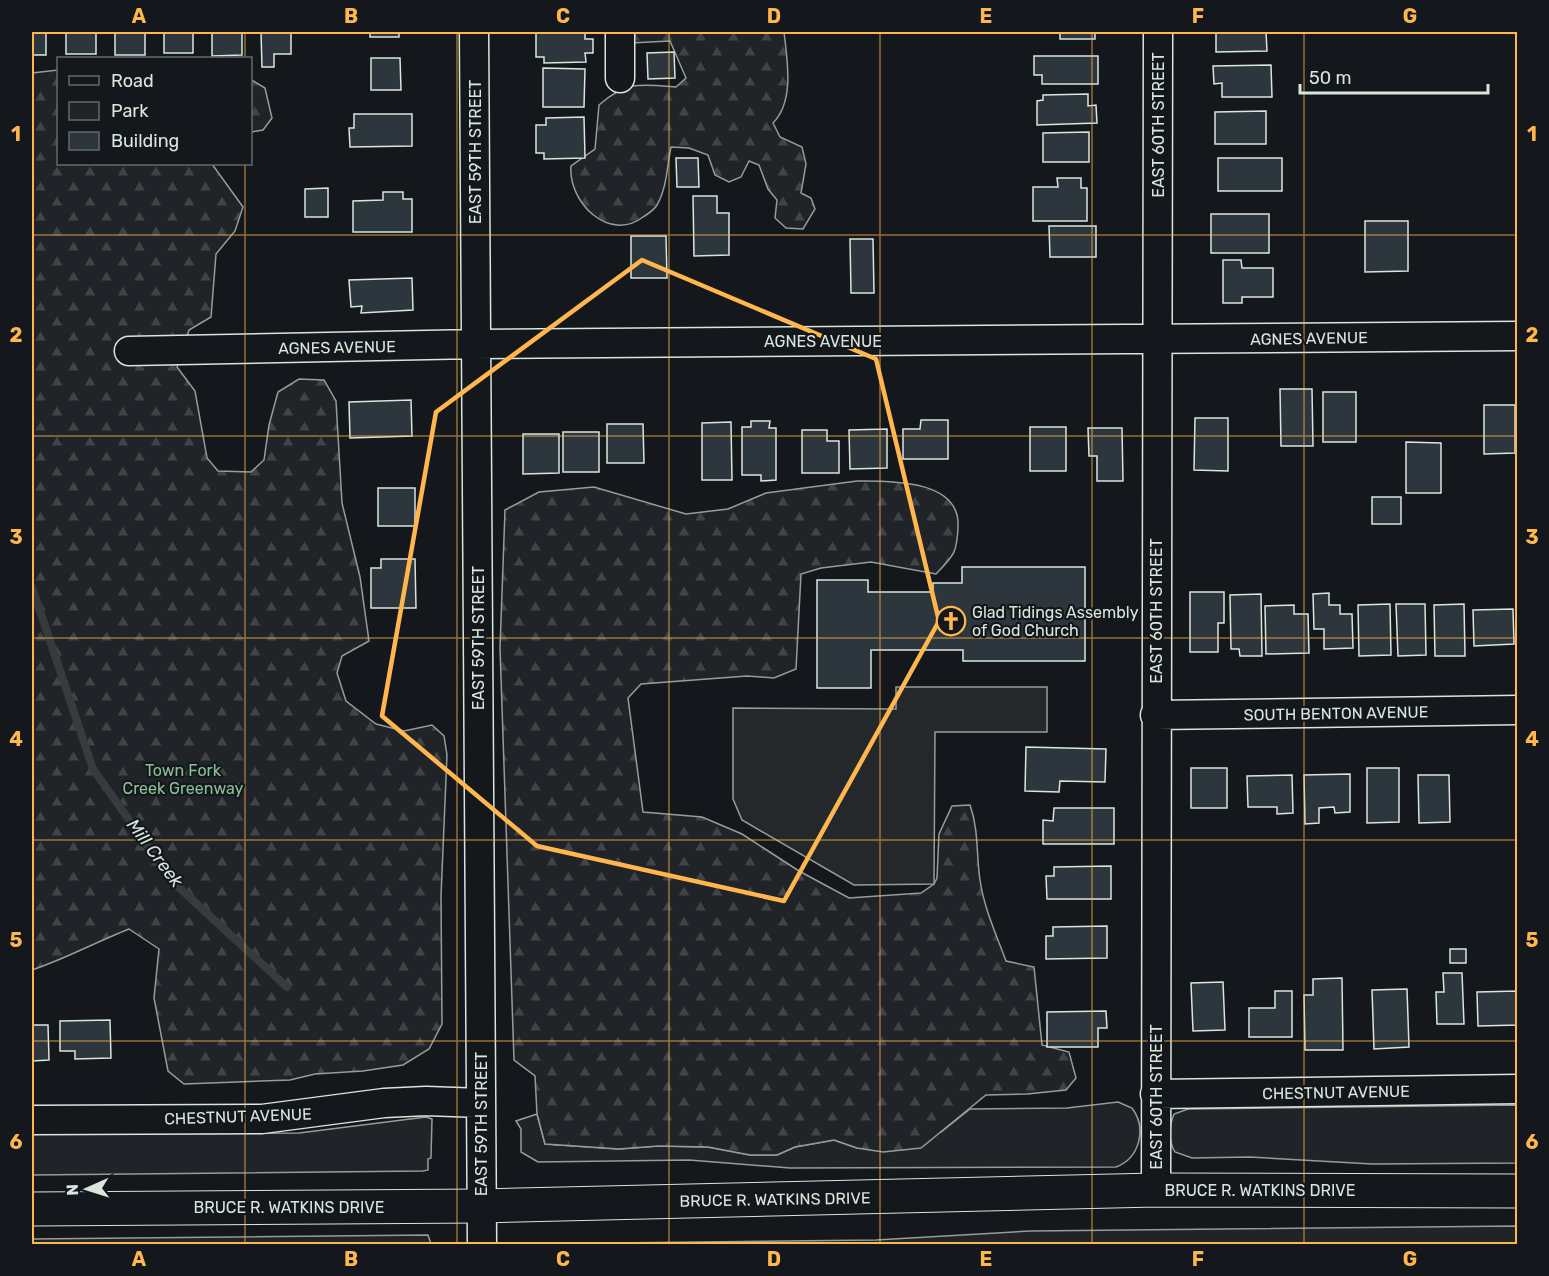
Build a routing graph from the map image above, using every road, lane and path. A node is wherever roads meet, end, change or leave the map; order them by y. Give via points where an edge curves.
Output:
1 (474, 32) edge
2 (620, 32) edge
3 (1158, 32) edge
4 (620, 78) dead end
5 (1518, 336) edge
6 (1157, 339) junction
7 (477, 344) junction
8 (129, 351) dead end
9 (1518, 710) edge
10 (1155, 715) junction
11 (1518, 1089) edge
12 (1155, 1094) junction
13 (481, 1103) junction
14 (32, 1120) edge
15 (1156, 1190) junction
16 (1518, 1191) edge
17 (481, 1206) junction
18 (32, 1209) edge
19 (482, 1245) edge

1 - 7 street, EAST 59TH STREET
2 - 4 street
3 - 6 street, EAST 60TH STREET
5 - 6 street, AGNES AVENUE
6 - 7 street, AGNES AVENUE
6 - 10 street, EAST 60TH STREET
7 - 8 street, AGNES AVENUE
7 - 13 street, EAST 59TH STREET
9 - 10 street, SOUTH BENTON AVENUE
10 - 12 street, EAST 60TH STREET
11 - 12 street, CHESTNUT AVENUE
12 - 15 street, EAST 60TH STREET
13 - 14 street, CHESTNUT AVENUE via 384,1103 262,1119
13 - 17 street, EAST 59TH STREET
15 - 16 highway, BRUCE R. WATKINS DRIVE
15 - 17 highway, BRUCE R. WATKINS DRIVE
17 - 18 highway, BRUCE R. WATKINS DRIVE
17 - 19 street, EAST 59TH STREET

